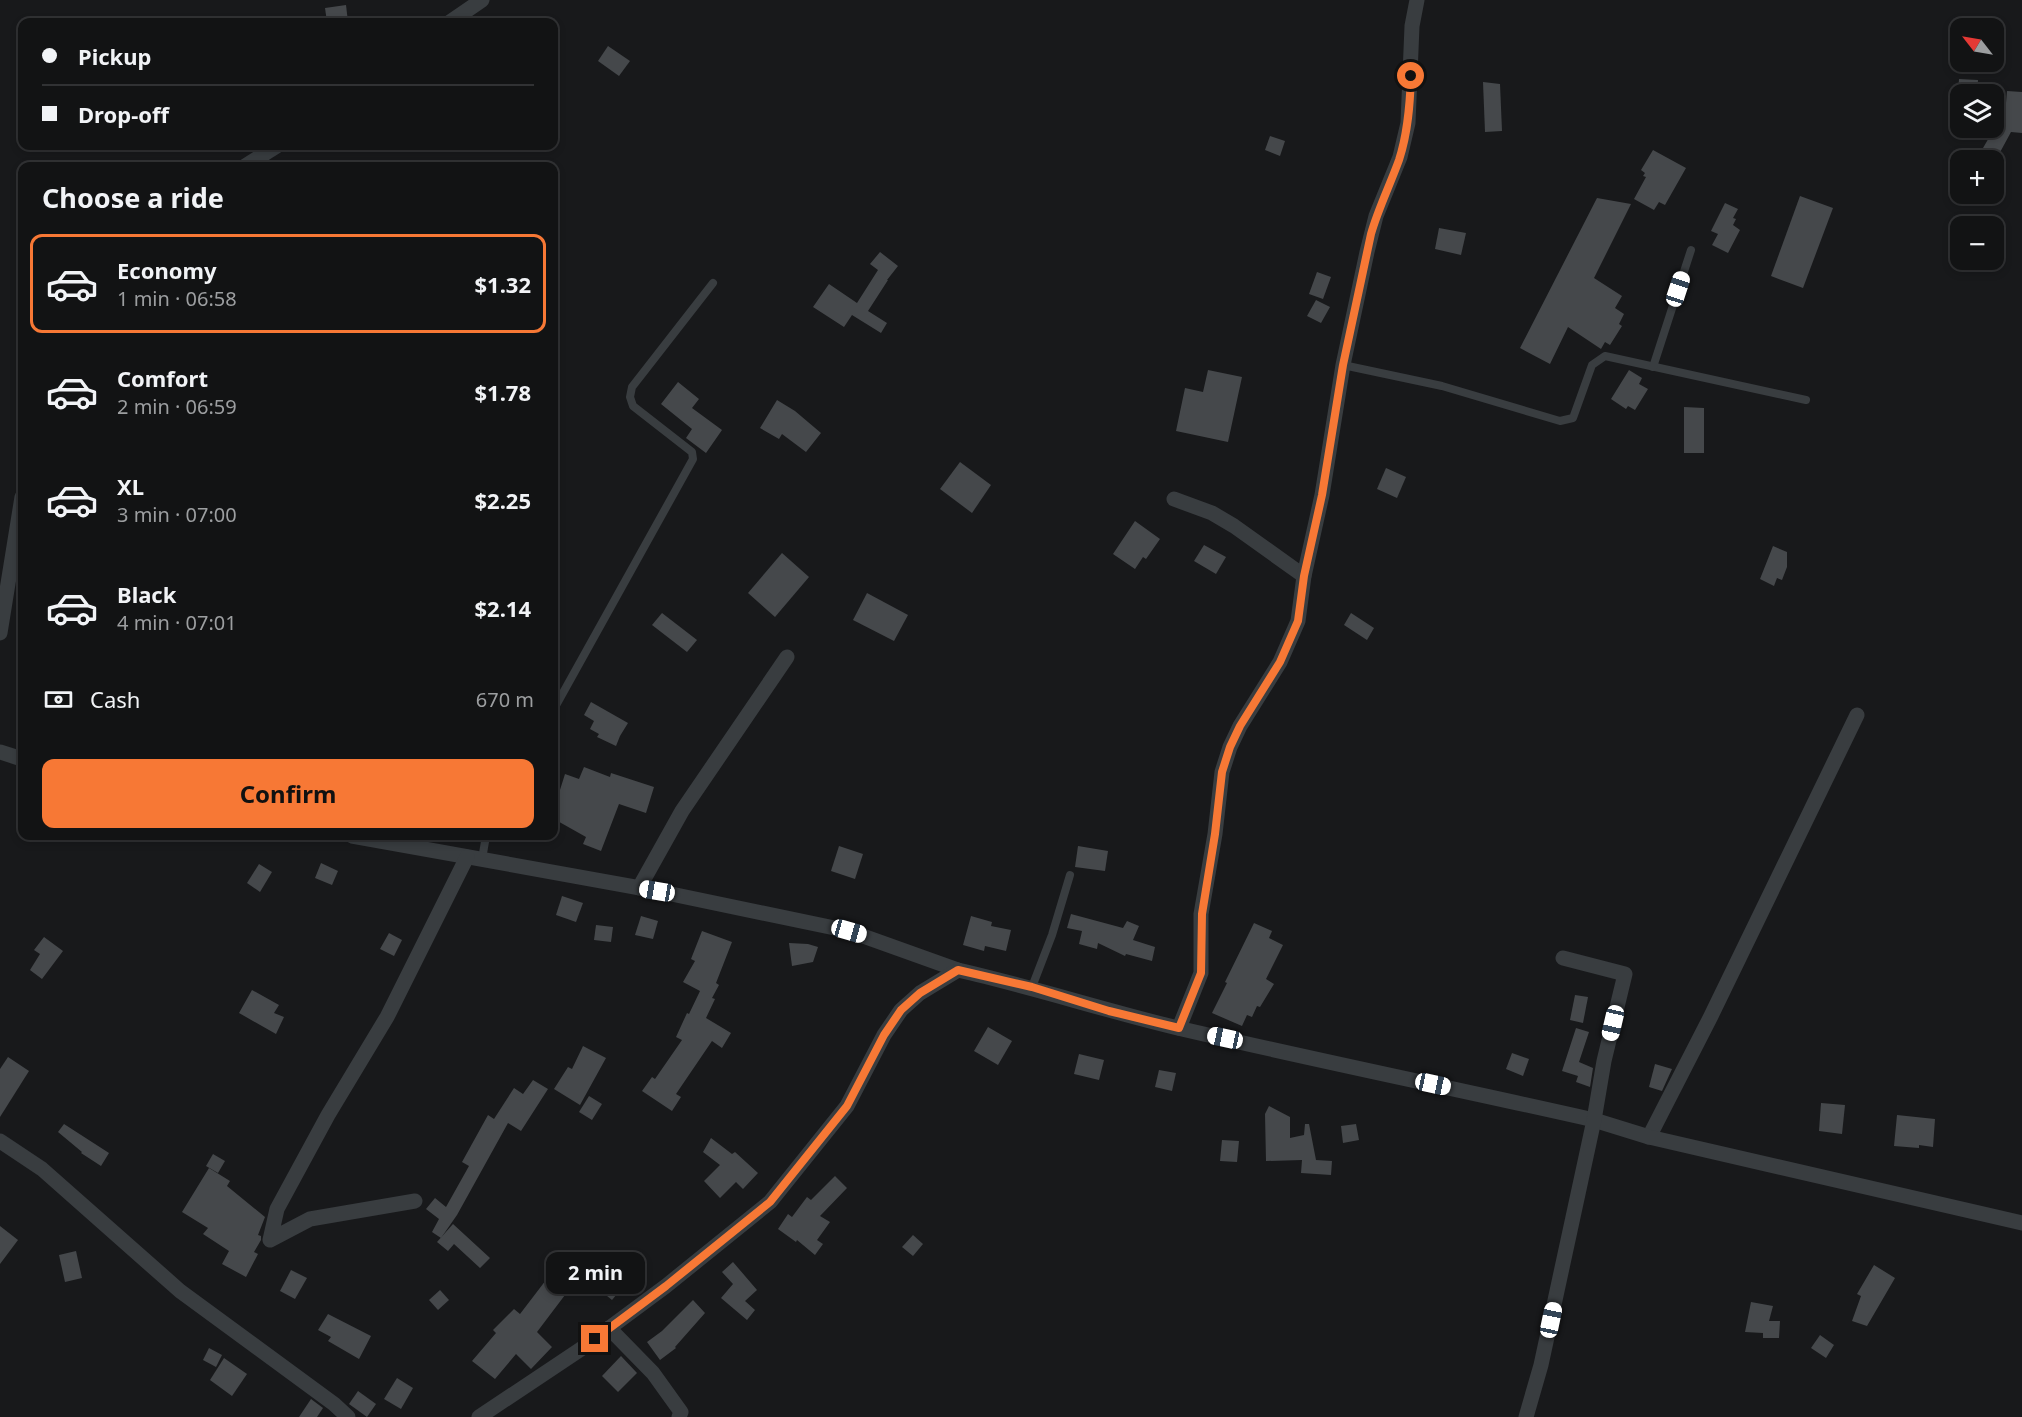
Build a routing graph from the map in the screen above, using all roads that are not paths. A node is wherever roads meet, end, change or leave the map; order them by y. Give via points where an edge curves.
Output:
1 (482, 0) edge
2 (1417, 0) edge
3 (456, 18) edge
4 (271, 150) edge
5 (251, 162) edge
6 (1691, 250) dead end
7 (713, 284) dead end
8 (1343, 365) junction
9 (1653, 367) junction
10 (1806, 400) dead end
11 (1174, 499) dead end
12 (18, 522) edge
13 (1304, 576) junction
14 (0, 633) edge
15 (787, 657) dead end
16 (558, 702) edge
17 (1857, 715) dead end
18 (0, 752) edge
19 (18, 758) edge
20 (374, 840) edge
21 (484, 840) edge
22 (475, 858) junction
23 (1070, 875) dead end
24 (639, 888) junction
25 (1563, 958) dead end
26 (958, 970) junction
27 (1032, 987) junction
28 (1179, 1028) junction
29 (1594, 1119) junction
30 (1649, 1137) junction
31 (0, 1141) edge
32 (415, 1202) dead end
33 (2022, 1223) edge
34 (609, 1328) junction
35 (348, 1417) edge
36 (479, 1417) edge
37 (679, 1417) edge
38 (1526, 1417) edge

1 - 3 street
2 - 8 street via 1412,26 1408,123 1400,158 1366,252
4 - 5 street
6 - 9 lane
7 - 16 lane via 645,368 630,397 633,406 692,452 693,459
8 - 9 lane via 1442,386 1560,421 1573,418 1592,365 1605,356
8 - 13 street
9 - 10 lane
11 - 13 street via 1234,525
12 - 14 street
13 - 28 street via 1298,621 1290,643 1240,726 1222,772 1202,914 1201,973
15 - 24 street via 682,811
17 - 30 street
18 - 19 street
20 - 22 street
21 - 22 lane
22 - 24 street
22 - 32 street via 387,1017 327,1115 277,1209 270,1240 310,1219
23 - 27 lane
24 - 26 street via 849,931
25 - 29 street via 1625,974
26 - 27 street
26 - 34 street via 920,993 901,1010 847,1106 770,1202
27 - 28 street
28 - 29 street
29 - 30 street
29 - 38 street via 1541,1365
30 - 33 street
31 - 35 street via 42,1169 180,1291
34 - 36 street
34 - 37 street via 653,1373 681,1412

